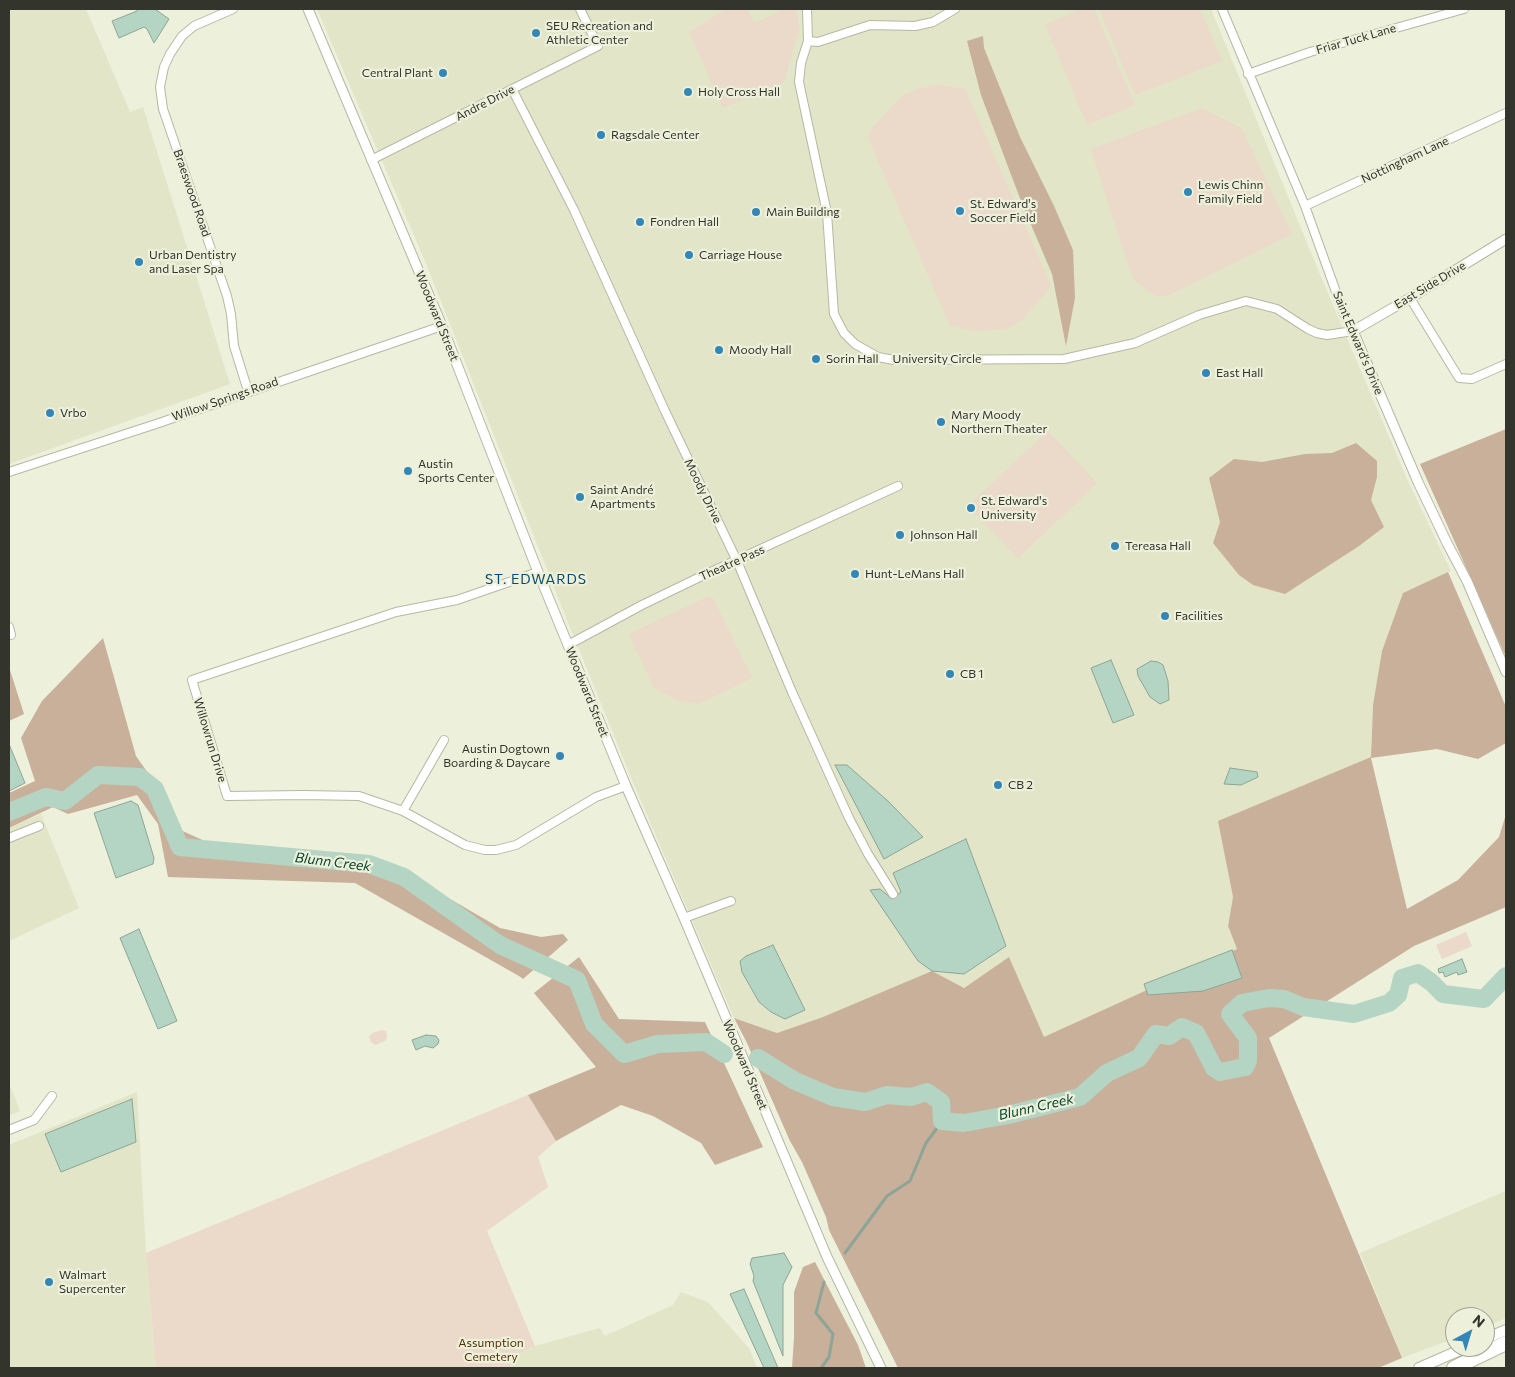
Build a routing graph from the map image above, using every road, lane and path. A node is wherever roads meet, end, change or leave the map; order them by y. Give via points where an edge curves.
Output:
1 (233, 9) edge
2 (308, 9) edge
3 (580, 9) edge
4 (807, 9) edge
5 (955, 9) edge
6 (1222, 9) edge
7 (1464, 9) edge
8 (808, 41) junction
9 (1248, 74) junction
10 (512, 89) junction
11 (1506, 114) edge
12 (371, 160) junction
13 (1305, 206) junction
14 (1506, 239) edge
15 (1410, 298) junction
16 (442, 326) junction
17 (1353, 331) junction
18 (1506, 364) edge
19 (248, 391) junction
20 (9, 472) edge
21 (898, 486) dead end
22 (737, 561) junction
23 (538, 572) junction
24 (568, 645) junction
25 (1506, 672) edge
26 (444, 740) dead end
27 (626, 786) junction
28 (403, 811) junction
29 (38, 826) dead end
30 (9, 838) edge
31 (893, 894) dead end
32 (731, 901) dead end
33 (684, 918) junction
34 (52, 1096) dead end
35 (9, 1130) edge
36 (1506, 1343) edge
37 (1445, 1357) edge
38 (881, 1368) edge
39 (1419, 1368) edge
40 (1454, 1368) edge

1 - 19 street, Braeswood Road via 194,26 182,36 164,67 160,88 163,109 227,296 234,346
2 - 12 street, Woodward Street
3 - 10 street, Andre Drive via 598,46
4 - 8 street, University Circle
5 - 8 street via 933,22 915,26 870,25 818,42
6 - 9 street, Saint Edward's Drive
7 - 9 street, Friar Tuck Lane via 1310,52
8 - 17 street, University Circle via 799,82 827,213 834,314 844,333 868,352 894,360 1064,358 1135,343 1198,315 1246,301 1276,309 1317,333 1327,335
9 - 13 street, Saint Edward's Drive
10 - 12 street, Andre Drive
10 - 22 street, Moody Drive via 574,210
11 - 13 street, Nottingham Lane
12 - 16 street, Woodward Street
13 - 17 street, Saint Edward's Drive
14 - 15 street, East Side Drive
15 - 17 street, East Side Drive
15 - 18 street via 1458,378 1472,380
16 - 19 street, Willow Springs Road
16 - 23 street, Woodward Street
17 - 25 street, Saint Edward's Drive via 1418,482 1467,581
19 - 20 street, Willow Springs Road
21 - 22 street, Theatre Pass
22 - 24 street, Theatre Pass via 642,605
22 - 31 street, Moody Drive via 845,810
23 - 24 street, Woodward Street
23 - 28 street, Willowrun Drive via 457,600 396,612 192,680 227,796 359,796
24 - 27 street, Woodward Street
26 - 28 street
27 - 28 street, Willowrun Drive via 596,797 516,845 496,850 465,845
27 - 33 street, Woodward Street
29 - 30 street
32 - 33 street
33 - 38 street, Woodward Street via 827,1257
34 - 35 street via 34,1120
36 - 40 highway
37 - 39 main road

